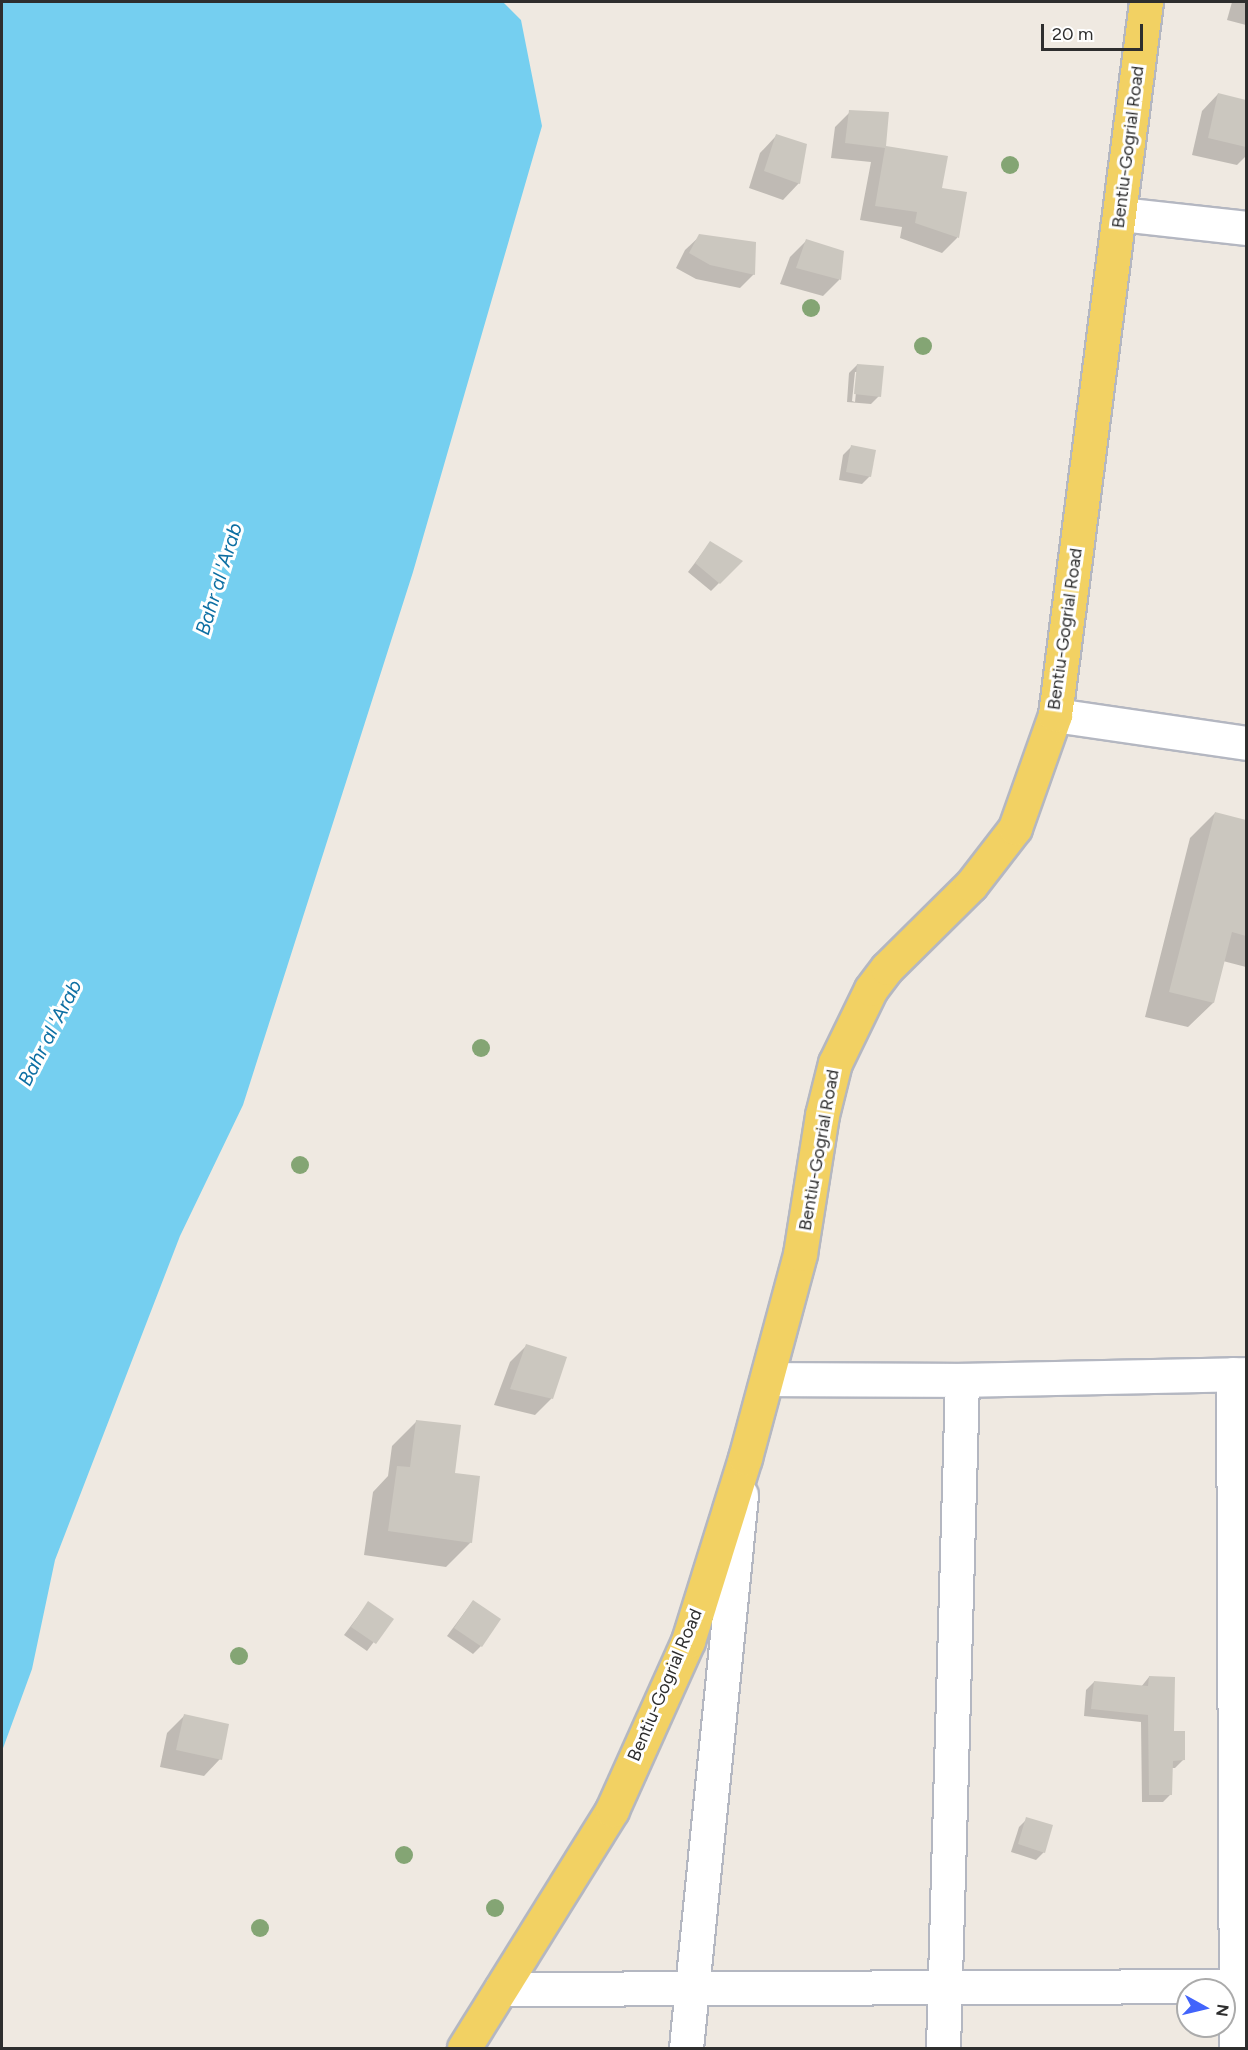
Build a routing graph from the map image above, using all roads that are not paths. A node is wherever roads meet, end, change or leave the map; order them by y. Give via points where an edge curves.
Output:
1 (1146, 2) edge
2 (1120, 214) junction
3 (1246, 228) edge
4 (1054, 715) junction
5 (1246, 743) edge
6 (1240, 1374) edge
7 (767, 1379) junction
8 (962, 1380) junction
9 (745, 1458) junction
10 (1241, 1986) edge
11 (945, 1987) junction
12 (692, 1988) junction
13 (501, 1989) junction
14 (464, 2049) edge
15 (686, 2049) edge
16 (943, 2049) edge
17 (1236, 2049) edge

1 - 2 main road, Bentiu-Gogrial Road
2 - 3 street
2 - 4 main road, Bentiu-Gogrial Road
4 - 5 street
4 - 7 main road, Bentiu-Gogrial Road via 1015,828 971,885 887,968 871,989 835,1063 822,1115 800,1254
6 - 8 street
6 - 10 street
7 - 8 street
7 - 9 main road, Bentiu-Gogrial Road
8 - 11 street
9 - 12 street
9 - 13 main road, Bentiu-Gogrial Road via 688,1641 612,1810
10 - 11 street
10 - 17 street
11 - 12 street
11 - 16 street
12 - 13 street
12 - 15 street
13 - 14 main road, Bentiu-Gogrial Road

